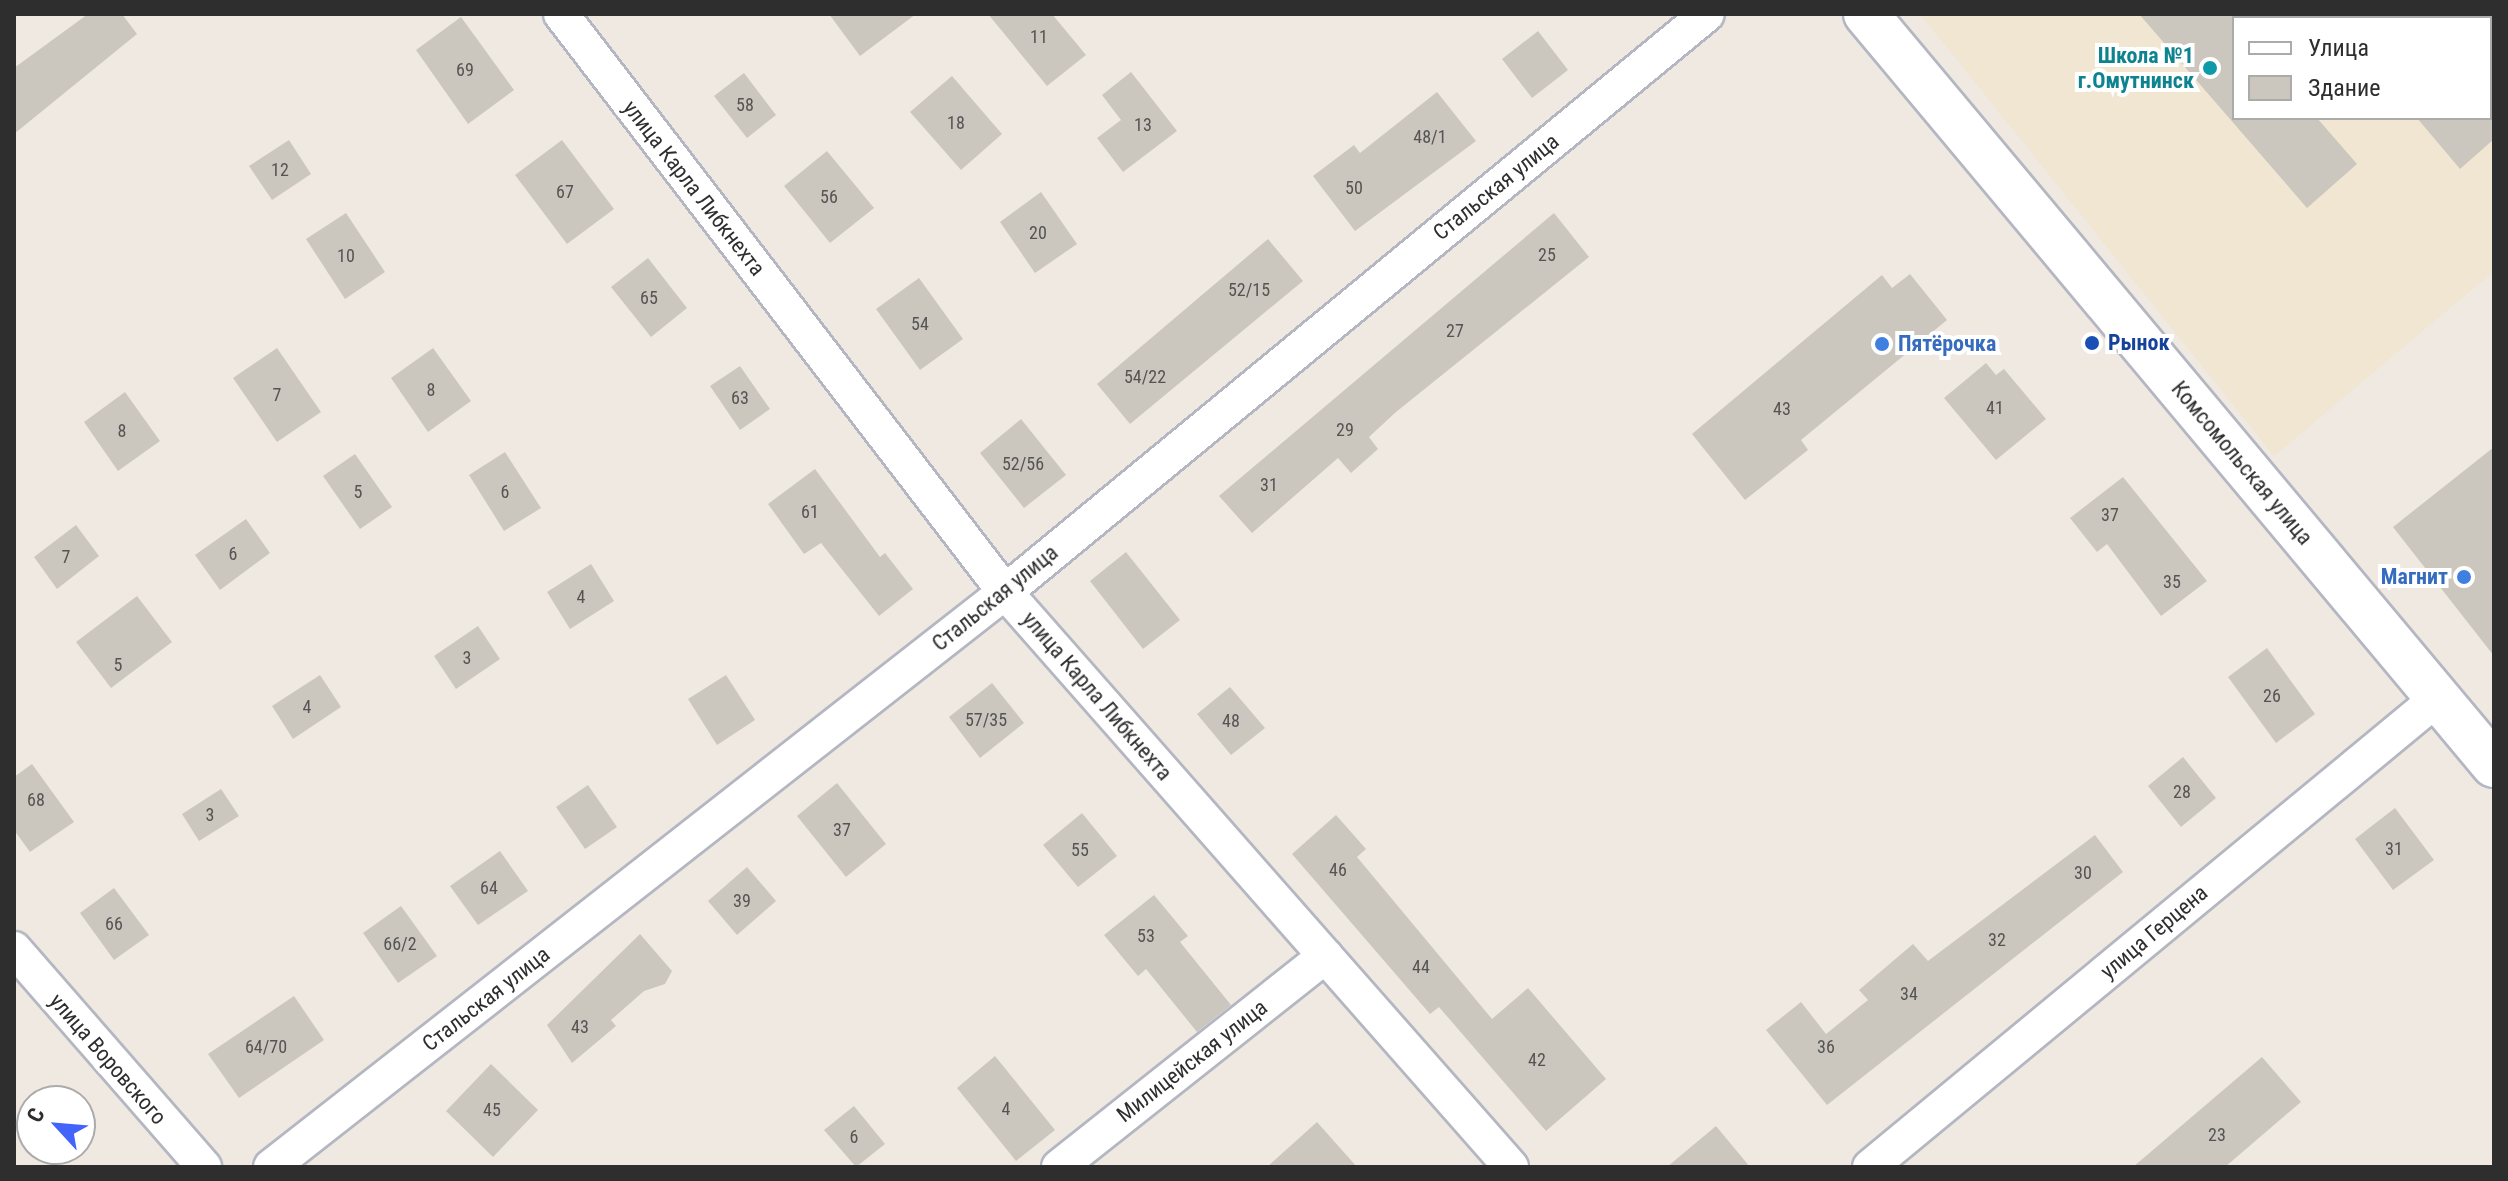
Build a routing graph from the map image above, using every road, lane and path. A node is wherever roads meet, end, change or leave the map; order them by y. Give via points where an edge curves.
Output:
1 (561, 14) edge
2 (1707, 14) edge
3 (1866, 14) edge
4 (1005, 592) junction
5 (2438, 698) junction
6 (2494, 765) edge
7 (14, 949) edge
8 (1325, 956) junction
9 (204, 1167) edge
10 (271, 1167) edge
11 (1059, 1167) edge
12 (1511, 1167) edge
13 (1870, 1167) edge

1 - 4 street, улица Карла Либкнехта
2 - 4 street, Стальская улица
3 - 5 main road, Комсомольская улица
4 - 8 street, улица Карла Либкнехта
4 - 10 street, Стальская улица
5 - 6 main road, Комсомольская улица
5 - 13 street, улица Герцена
7 - 9 street, улица Воровского
8 - 11 street, Милицейская улица
8 - 12 street, улица Карла Либкнехта

